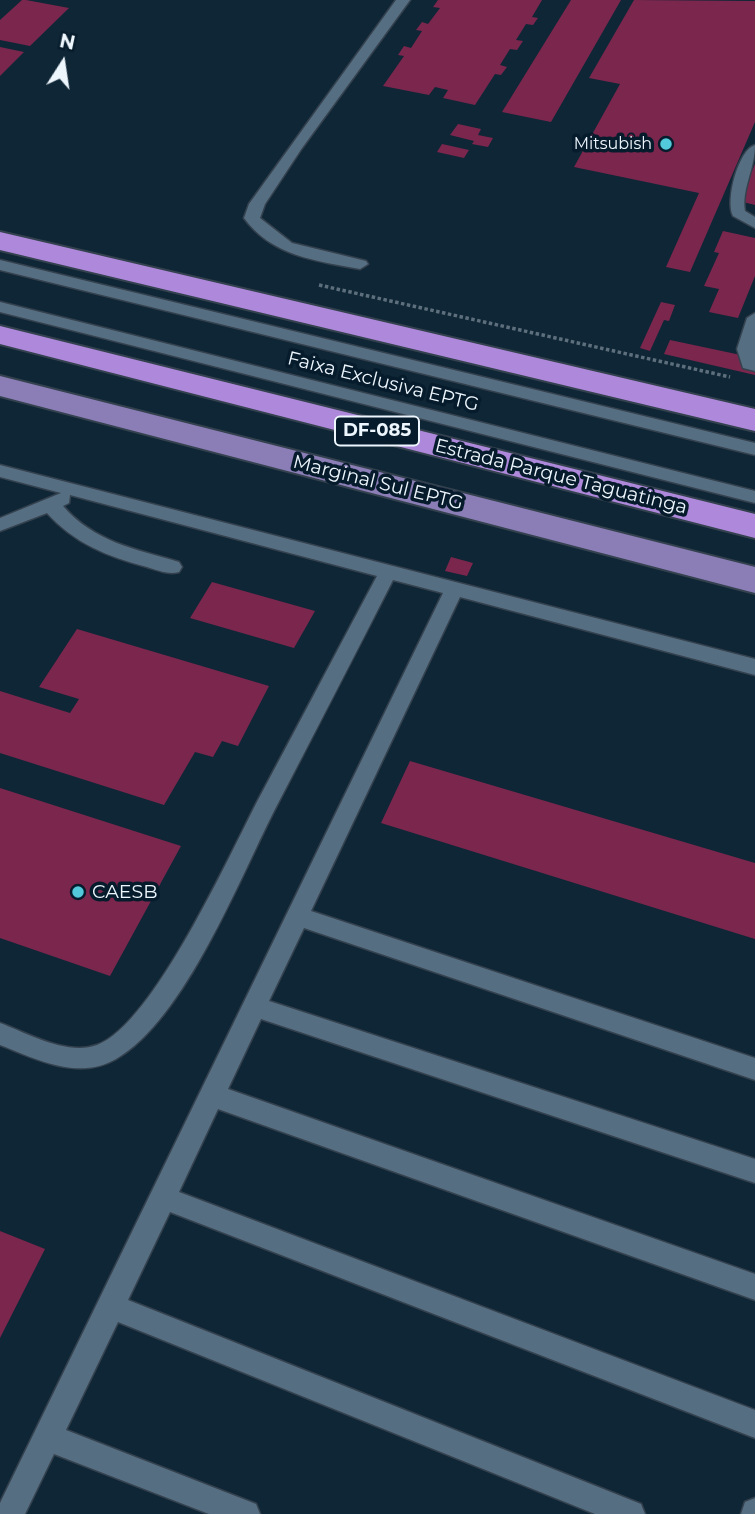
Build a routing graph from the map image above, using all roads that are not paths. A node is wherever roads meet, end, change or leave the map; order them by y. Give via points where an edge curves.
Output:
1 (403, 0) edge
2 (755, 149) edge
3 (755, 223) edge
4 (0, 241) edge
5 (360, 264) dead end
6 (0, 265) edge
7 (0, 307) edge
8 (755, 318) edge
9 (0, 335) edge
10 (755, 366) edge
11 (0, 386) edge
12 (755, 420) edge
13 (755, 449) edge
14 (0, 471) edge
15 (79, 492) junction
16 (755, 497) edge
17 (51, 505) junction
18 (0, 525) edge
19 (755, 526) edge
20 (172, 567) dead end
21 (388, 572) junction
22 (755, 580) edge
23 (454, 589) junction
24 (755, 667) edge
25 (297, 916) junction
26 (254, 1006) junction
27 (0, 1034) edge
28 (755, 1069) edge
29 (214, 1096) junction
30 (755, 1171) edge
31 (164, 1198) junction
32 (755, 1287) edge
33 (111, 1306) junction
34 (755, 1424) edge
35 (48, 1437) junction
36 (10, 1514) edge
37 (246, 1514) edge
38 (631, 1514) edge

1 - 5 lane via 288,158 252,218 276,244
2 - 3 lane via 735,205 738,213
4 - 12 highway
6 - 13 lane, Faixa Exclusiva EPTG
7 - 16 lane, Faixa Exclusiva EPTG
8 - 10 lane via 745,349 749,364
9 - 19 highway, Estrada Parque Taguatinga / DF-085
11 - 22 main road, Marginal Sul EPTG
14 - 15 lane
15 - 17 lane
15 - 21 lane
17 - 18 lane
17 - 20 lane via 68,526 114,553
21 - 23 lane
21 - 27 lane via 204,925 166,993 133,1034 105,1054 69,1058
23 - 24 lane
23 - 25 lane
25 - 26 lane
25 - 28 lane
26 - 29 lane
26 - 30 lane
29 - 31 lane
29 - 32 lane
31 - 33 lane
31 - 34 lane
33 - 35 lane
33 - 38 lane
35 - 36 lane
35 - 37 lane

